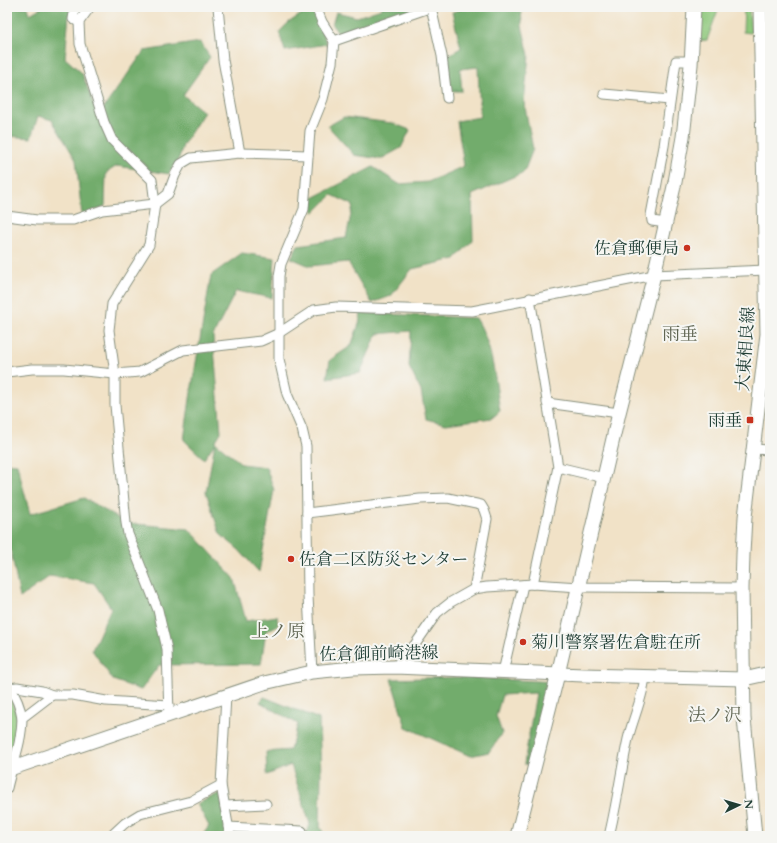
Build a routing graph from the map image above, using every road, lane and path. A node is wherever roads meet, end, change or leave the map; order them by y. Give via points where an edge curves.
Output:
1 (75, 7) edge
2 (90, 7) edge
3 (218, 7) edge
4 (316, 7) edge
5 (432, 7) edge
6 (694, 7) edge
7 (760, 7) edge
8 (79, 22) junction
9 (334, 41) junction
10 (765, 43) edge
11 (691, 61) junction
12 (604, 94) dead end
13 (447, 98) dead end
14 (670, 100) junction
15 (240, 153) junction
16 (308, 155) junction
17 (766, 161) edge
18 (155, 204) junction
19 (7, 216) edge
20 (666, 223) junction
21 (766, 270) junction
22 (654, 275) junction
23 (530, 298) junction
24 (768, 304) edge
25 (279, 333) junction
26 (7, 372) edge
27 (115, 374) junction
28 (547, 403) junction
29 (619, 413) junction
30 (754, 449) junction
31 (770, 450) edge
32 (558, 467) junction
33 (604, 478) junction
34 (307, 514) junction
35 (523, 584) junction
36 (533, 584) junction
37 (579, 587) junction
38 (742, 588) junction
39 (474, 589) junction
40 (395, 667) junction
41 (312, 672) junction
42 (503, 672) junction
43 (770, 673) edge
44 (558, 674) junction
45 (645, 676) junction
46 (744, 679) junction
47 (8, 687) edge
48 (52, 695) junction
49 (226, 696) junction
50 (169, 710) junction
51 (22, 718) junction
52 (9, 770) edge
53 (221, 785) junction
54 (7, 788) edge
55 (266, 804) dead end
56 (224, 806) junction
57 (302, 831) dead end
58 (229, 832) edge
59 (111, 836) edge
60 (517, 836) edge
61 (609, 836) edge
62 (755, 836) edge

1 - 8 street via 73,19
2 - 8 street
3 - 15 street via 223,60
4 - 9 street
5 - 9 street
5 - 13 street
6 - 11 main road
7 - 10 main road, 大東相良線
8 - 18 street via 80,44 104,122 112,140 152,180
9 - 16 street via 332,63 323,99 310,131
10 - 17 main road, 大東相良線
11 - 14 street via 676,62
11 - 20 main road via 683,137
12 - 14 street
14 - 20 street via 651,215 652,221
15 - 16 street
15 - 18 street via 191,158 181,164 168,194
16 - 25 street via 304,208 281,264
17 - 21 main road, 大東相良線
18 - 19 street via 102,210 73,220 37,220
18 - 27 street via 149,245 112,304 109,330
20 - 22 main road
21 - 22 street
21 - 24 main road, 大東相良線
22 - 23 street
22 - 29 main road
23 - 25 street via 472,311 336,307 314,310
23 - 28 street
24 - 30 main road, 大東相良線
25 - 27 street via 261,341 183,350 140,372
25 - 34 street via 278,359 287,394 302,429 306,446
26 - 27 street via 64,369
27 - 50 street via 115,405 126,523 158,610 167,649
28 - 29 street
28 - 32 street
29 - 33 main road
30 - 31 street
30 - 38 main road, 大東相良線 via 746,517
32 - 33 street
32 - 36 street
33 - 37 main road
34 - 39 street via 420,498 448,498 481,505 487,519
34 - 41 street
35 - 36 street
35 - 39 street
35 - 42 street
36 - 37 street
37 - 38 street
37 - 44 main road
38 - 46 main road, 大東相良線
39 - 40 street via 437,613 414,646
40 - 41 main road, 佐倉御前崎港線
40 - 42 main road, 佐倉御前崎港線
41 - 49 main road, 佐倉御前崎港線 via 264,683
42 - 44 main road, 佐倉御前崎港線
43 - 46 main road, 佐倉御前崎港線
44 - 45 main road, 佐倉御前崎港線
44 - 60 main road
45 - 46 main road, 佐倉御前崎港線
45 - 61 street via 644,688 622,764
46 - 62 main road, 大東相良線 via 744,718
47 - 48 street via 42,691
47 - 51 street via 17,697
48 - 50 street via 72,695
48 - 51 street
49 - 50 main road, 佐倉御前崎港線
49 - 53 street
50 - 52 main road, 佐倉御前崎港線
51 - 52 street via 19,746
52 - 54 street
53 - 56 street
53 - 59 street via 191,801 140,814
55 - 56 street
56 - 58 street
57 - 58 street

